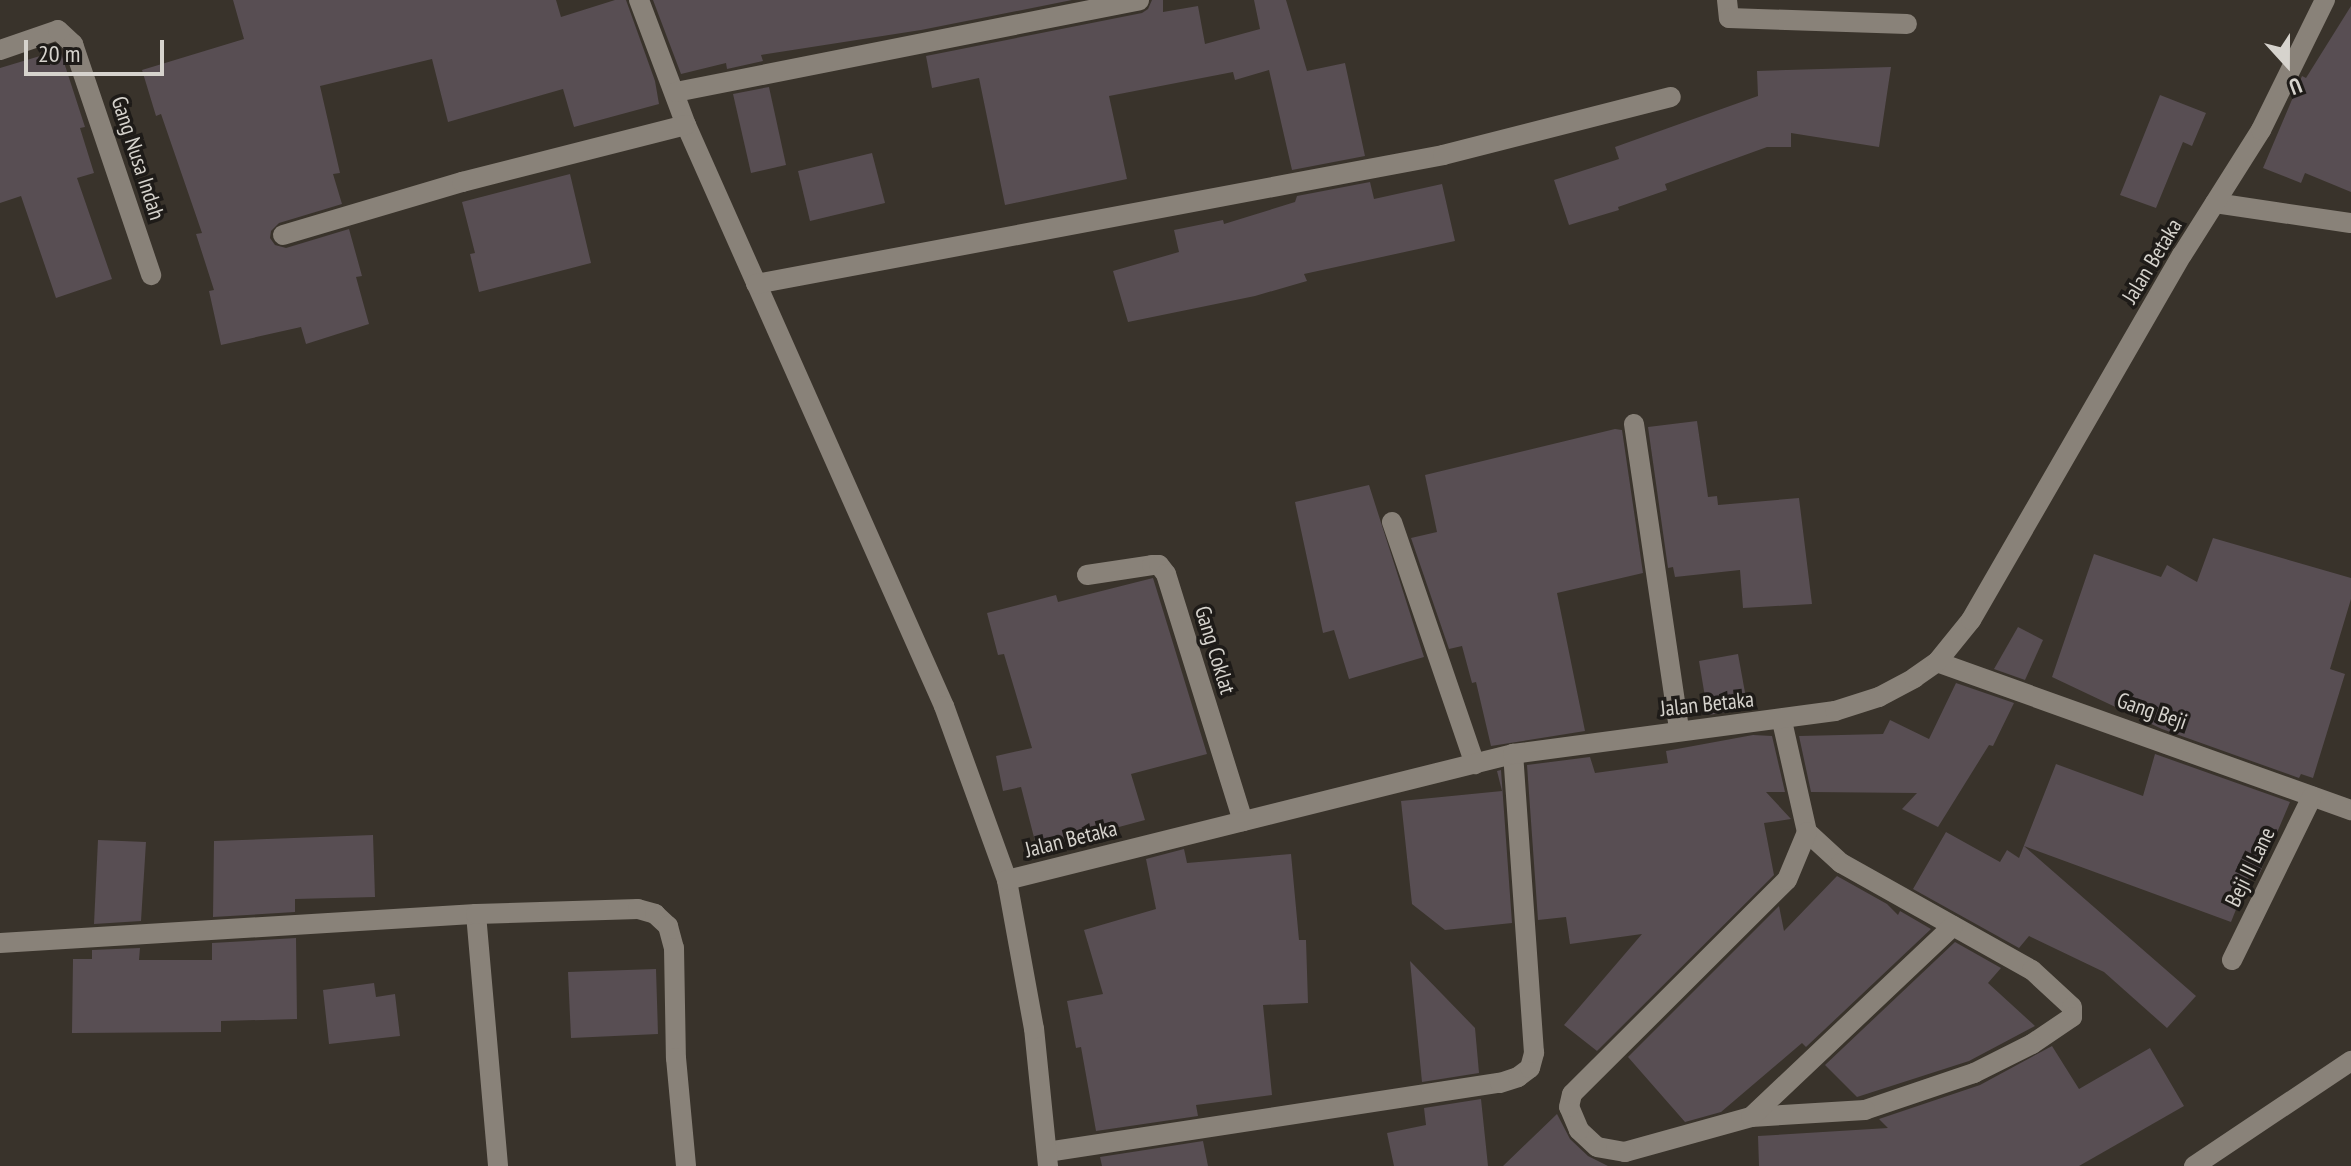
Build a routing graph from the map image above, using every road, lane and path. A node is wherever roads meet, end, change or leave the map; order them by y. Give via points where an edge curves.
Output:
1 (639, 0) edge
2 (1139, 0) edge
3 (1727, 0) edge
4 (2325, 0) edge
5 (1907, 24) dead end
6 (0, 50) edge
7 (676, 92) junction
8 (1671, 97) dead end
9 (686, 125) junction
10 (2215, 203) junction
11 (2351, 223) edge
12 (283, 235) dead end
13 (151, 275) dead end
14 (756, 284) junction
15 (1634, 424) dead end
16 (1392, 522) dead end
17 (1087, 575) dead end
18 (1937, 662) junction
19 (1782, 721) junction
20 (1679, 729) junction
21 (1513, 754) junction
22 (1475, 764) junction
23 (2312, 797) junction
24 (2351, 810) edge
25 (1243, 821) junction
26 (1807, 832) junction
27 (1007, 880) junction
28 (476, 914) junction
29 (1953, 926) junction
30 (0, 943) edge
31 (2232, 960) dead end
32 (2351, 1061) edge
33 (1751, 1117) junction
34 (1047, 1159) edge
35 (498, 1166) edge
36 (686, 1166) edge
37 (2194, 1166) edge

1 - 7 street
2 - 7 street
3 - 5 street via 1729,18
4 - 10 street, Jalan Betaka via 2261,130
6 - 13 street, Gang Nusa Indah via 58,30 73,44
7 - 9 street
8 - 14 street via 1443,155
9 - 12 street
9 - 14 street
10 - 11 street
10 - 18 street, Jalan Betaka via 1971,620
14 - 27 street via 944,706
15 - 20 street
16 - 22 street
17 - 25 street, Gang Coklat via 1152,565 1166,574
18 - 19 street, Jalan Betaka via 1879,697
18 - 23 street, Gang Beji
19 - 20 street, Jalan Betaka
19 - 26 street
20 - 21 street, Jalan Betaka
21 - 22 street, Jalan Betaka
21 - 34 street via 1534,1053 1530,1068 1500,1083
22 - 25 street, Jalan Betaka
23 - 24 street, Gang Beji
23 - 31 street, Beji II Lane
25 - 27 street, Jalan Betaka
26 - 29 street via 1841,863
26 - 33 street via 1787,880 1572,1094 1569,1107 1579,1130 1597,1147 1625,1152
27 - 34 street, Jalan Betaka via 1034,1029
28 - 30 street
28 - 35 street
28 - 36 street via 638,909 655,914 668,926 674,948 676,1058
29 - 33 street
29 - 33 street via 2032,970 2072,1007 2072,1017 1974,1073 1865,1110
32 - 37 street

